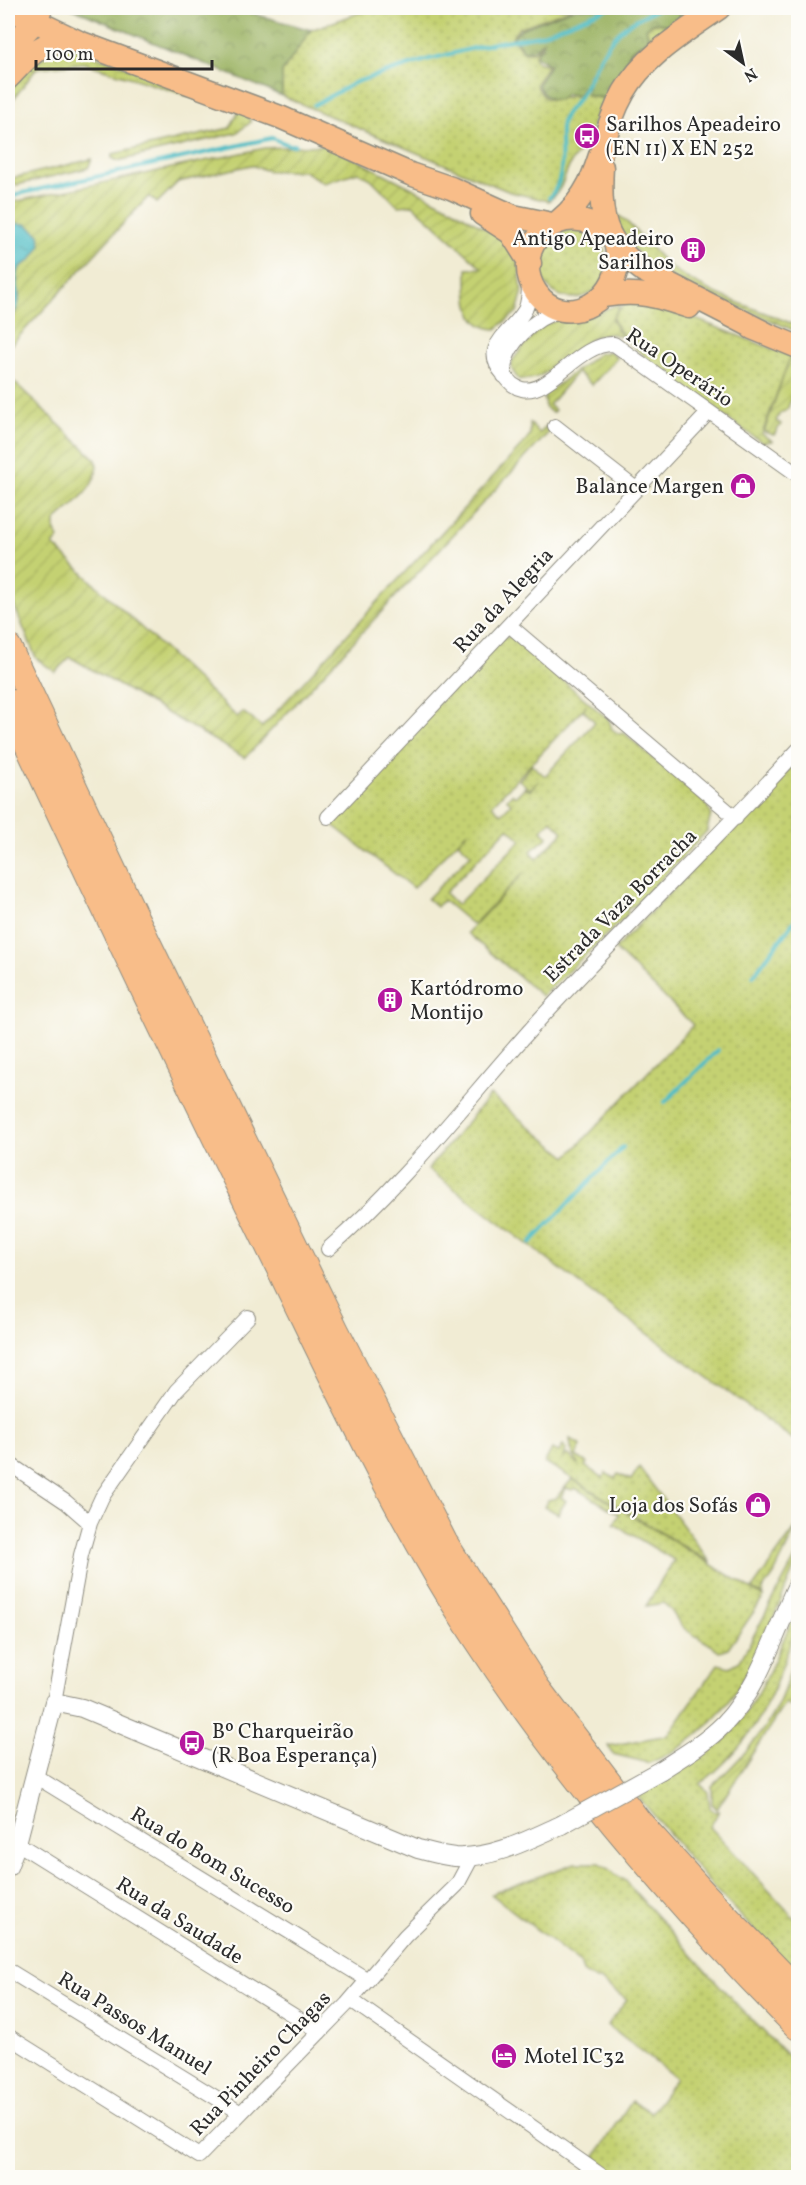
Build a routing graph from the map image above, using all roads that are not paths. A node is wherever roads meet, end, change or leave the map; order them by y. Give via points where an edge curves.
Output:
1 (8, 8) edge
2 (719, 8) edge
3 (37, 13) edge
4 (8, 21) edge
5 (79, 42) junction
6 (8, 71) edge
7 (280, 117) junction
8 (602, 156) junction
9 (410, 174) junction
10 (556, 223) junction
11 (612, 241) junction
12 (530, 268) junction
13 (604, 296) junction
14 (567, 310) junction
15 (767, 334) junction
16 (798, 347) edge
17 (504, 376) junction
18 (709, 412) junction
19 (555, 426) dead end
20 (798, 476) edge
21 (636, 489) junction
22 (509, 625) junction
23 (8, 647) edge
24 (8, 702) edge
25 (798, 750) edge
26 (328, 817) dead end
27 (736, 819) junction
28 (328, 1249) dead end
29 (248, 1317) dead end
30 (8, 1463) edge
31 (90, 1523) junction
32 (798, 1583) edge
33 (54, 1702) junction
34 (35, 1776) junction
35 (17, 1843) junction
36 (473, 1855) junction
37 (8, 1868) edge
38 (8, 1970) edge
39 (368, 1980) junction
40 (798, 1991) edge
41 (351, 2000) junction
42 (798, 2027) edge
43 (320, 2032) junction
44 (8, 2036) edge
45 (241, 2113) junction
46 (604, 2178) edge

1 - 3 main road
2 - 8 main road via 659,51 637,72 616,105
3 - 5 main road
3 - 6 main road via 20,37
3 - 7 main road via 138,52
4 - 6 main road
5 - 6 main road via 45,43
5 - 7 main road
7 - 9 main road
8 - 10 main road via 576,207
8 - 11 main road via 601,196
9 - 10 main road via 513,216
9 - 12 main road via 502,227 519,244
10 - 11 main road via 586,220
10 - 12 main road via 536,240
11 - 13 main road via 618,268
11 - 15 main road via 644,271
12 - 14 main road via 534,289 543,300
12 - 17 street via 525,310 495,352 497,368
13 - 14 main road via 585,307
13 - 15 main road via 646,293
14 - 17 street via 540,318 522,336 507,357
15 - 16 main road
17 - 18 street, Rua Operário via 515,387 532,389 585,352 602,344 614,344
18 - 20 street, Rua Operário
18 - 21 street, Rua da Alegria
19 - 21 street
21 - 22 street, Rua da Alegria
22 - 26 street, Rua da Alegria
22 - 27 street
23 - 40 highway via 324,1307 444,1542 537,1688 638,1821
24 - 42 highway via 102,905 291,1292 445,1589 513,1693 594,1802 681,1905
25 - 27 street, Estrada Vaza Borracha
27 - 28 street, Estrada Vaza Borracha via 582,975 423,1153
29 - 31 street via 176,1391 102,1497
30 - 31 street
31 - 33 street
32 - 36 street, bridge via 735,1712 700,1745 561,1825 518,1845
33 - 34 street
33 - 36 street via 82,1708 418,1849 455,1857
34 - 35 street
34 - 39 street, Rua do Bom Sucesso
35 - 37 street
35 - 43 street, Rua da Saudade
36 - 39 street, Rua Pinheiro Chagas via 457,1885 405,1936
38 - 45 street, Rua Passos Manuel
39 - 41 street, Rua Pinheiro Chagas
41 - 43 street, Rua Pinheiro Chagas
41 - 46 street
43 - 45 street, Rua Pinheiro Chagas
44 - 45 street, Rua Pinheiro Chagas via 199,2156

